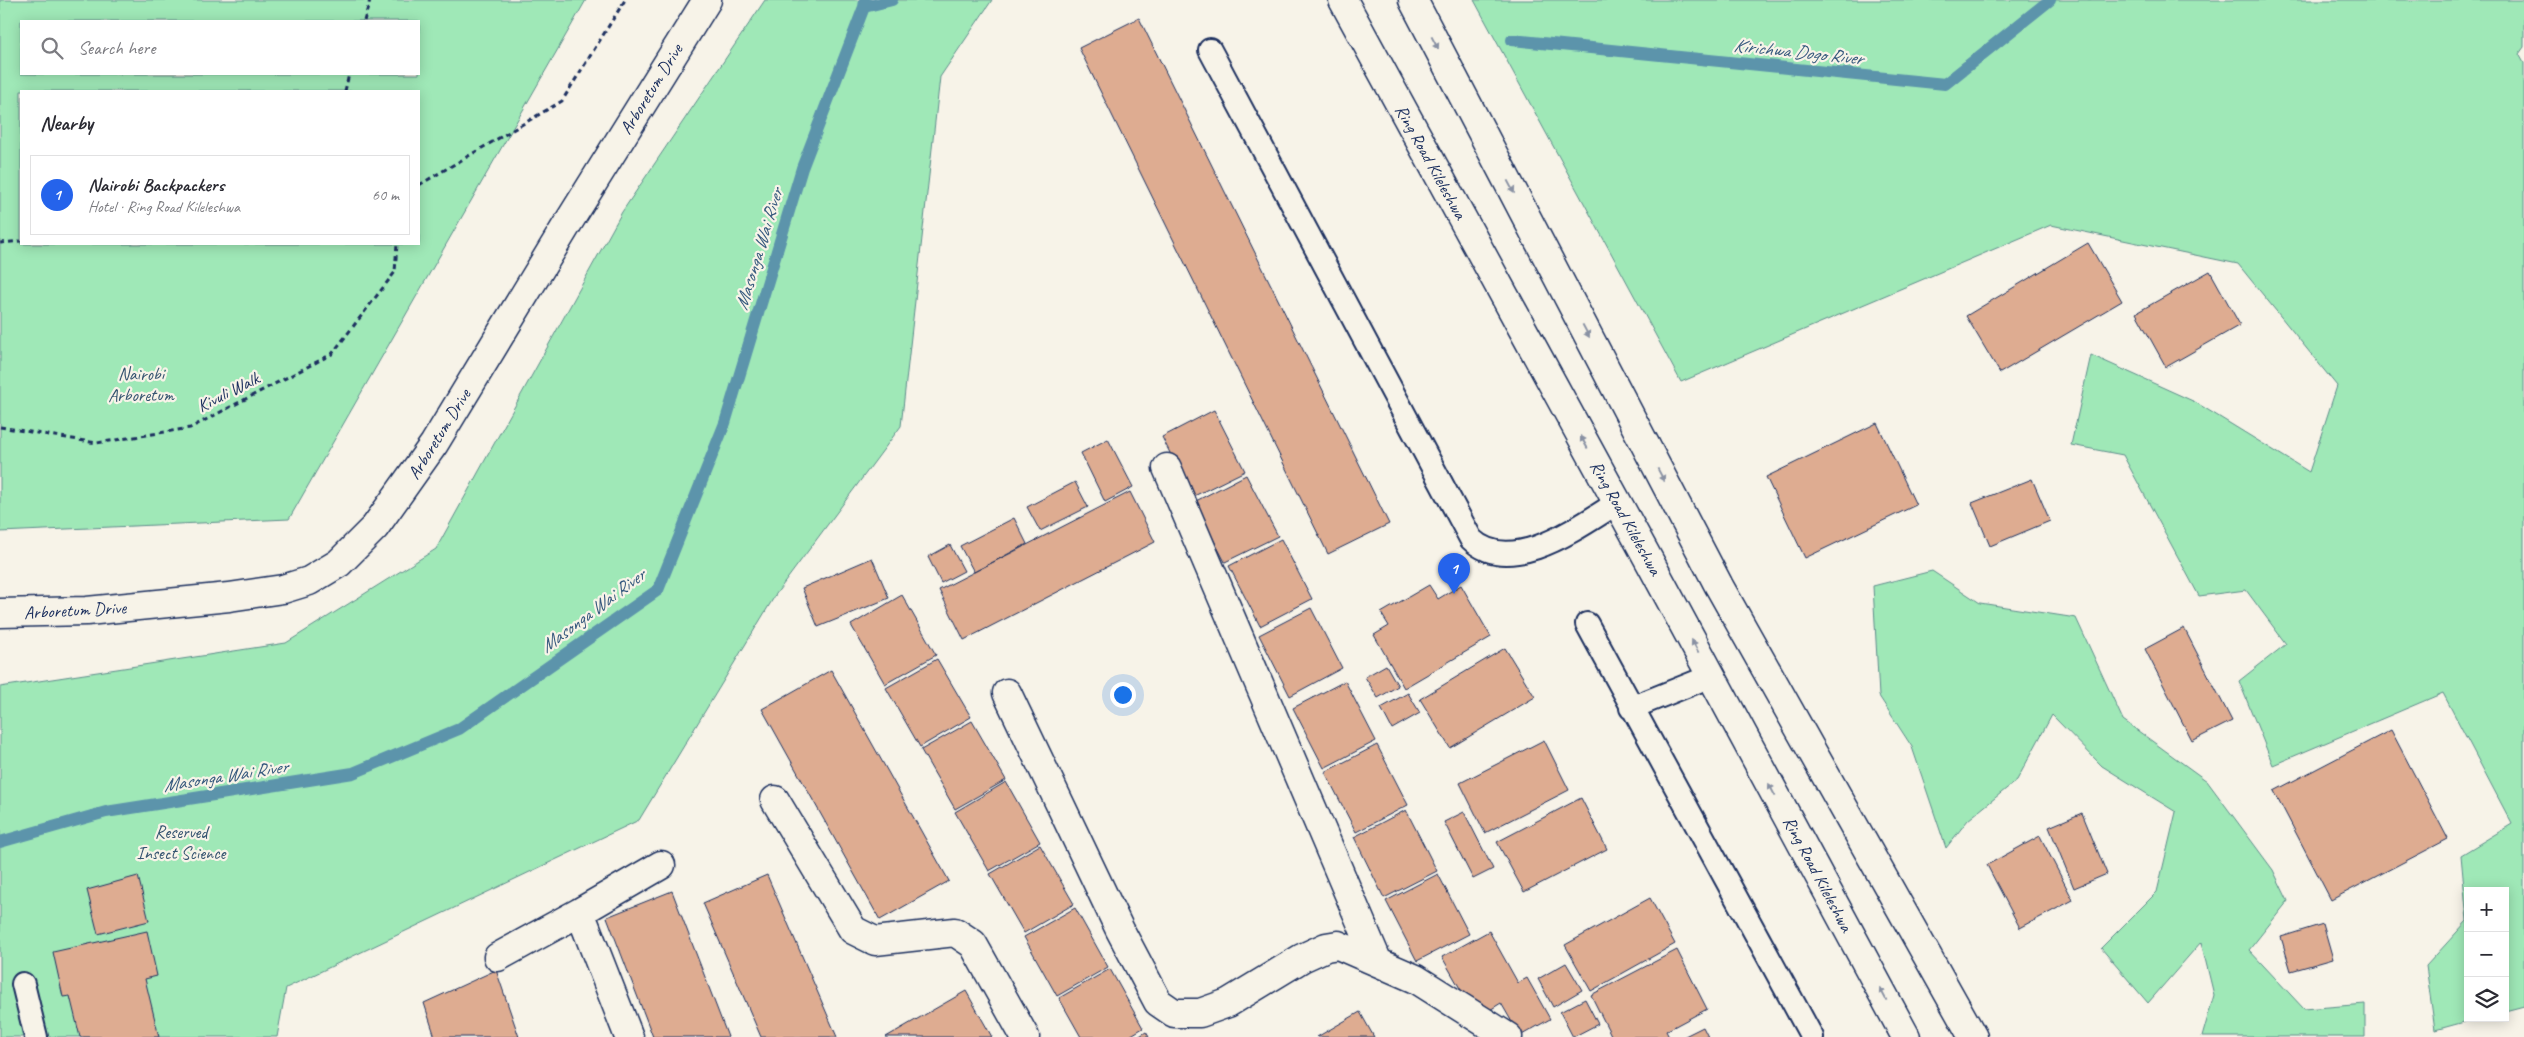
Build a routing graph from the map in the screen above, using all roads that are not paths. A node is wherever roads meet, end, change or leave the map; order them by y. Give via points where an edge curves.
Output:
1 (707, 0) edge
2 (1342, 0) edge
3 (1413, 0) edge
4 (1210, 50) dead end
5 (1167, 468) dead end
6 (1618, 503) junction
7 (0, 613) edge
8 (1587, 624) dead end
9 (1711, 676) junction
10 (1006, 692) dead end
11 (1631, 708) junction
12 (775, 800) dead end
13 (661, 866) dead end
14 (580, 912) junction
15 (498, 958) dead end
16 (1377, 960) junction
17 (23, 984) dead end
18 (36, 1037) edge
19 (628, 1037) edge
20 (1025, 1037) edge
21 (1508, 1037) edge
22 (1812, 1037) edge
23 (1906, 1037) edge
24 (1973, 1037) edge

1 - 7 street, Arboretum Drive via 434,444 375,527 339,563 310,581 283,589 230,597 87,611
6 -> 2 street, Ring Road Kileleshwa
3 -> 24 street via 1719,586
4 - 6 lane via 1471,539 1487,550 1526,551 1543,546
5 - 16 street
9 -> 6 street, Ring Road Kileleshwa
8 - 11 lane
9 - 11 lane
23 -> 9 street, Ring Road Kileleshwa
10 - 16 street via 1158,1002 1174,1013 1200,1013 1228,1003 1326,947 1338,945
11 - 22 lane
12 - 20 street via 853,930 875,941 955,932 973,944
13 - 14 street
14 - 15 street
14 - 19 street
16 - 21 street via 1416,979
17 - 18 lane

